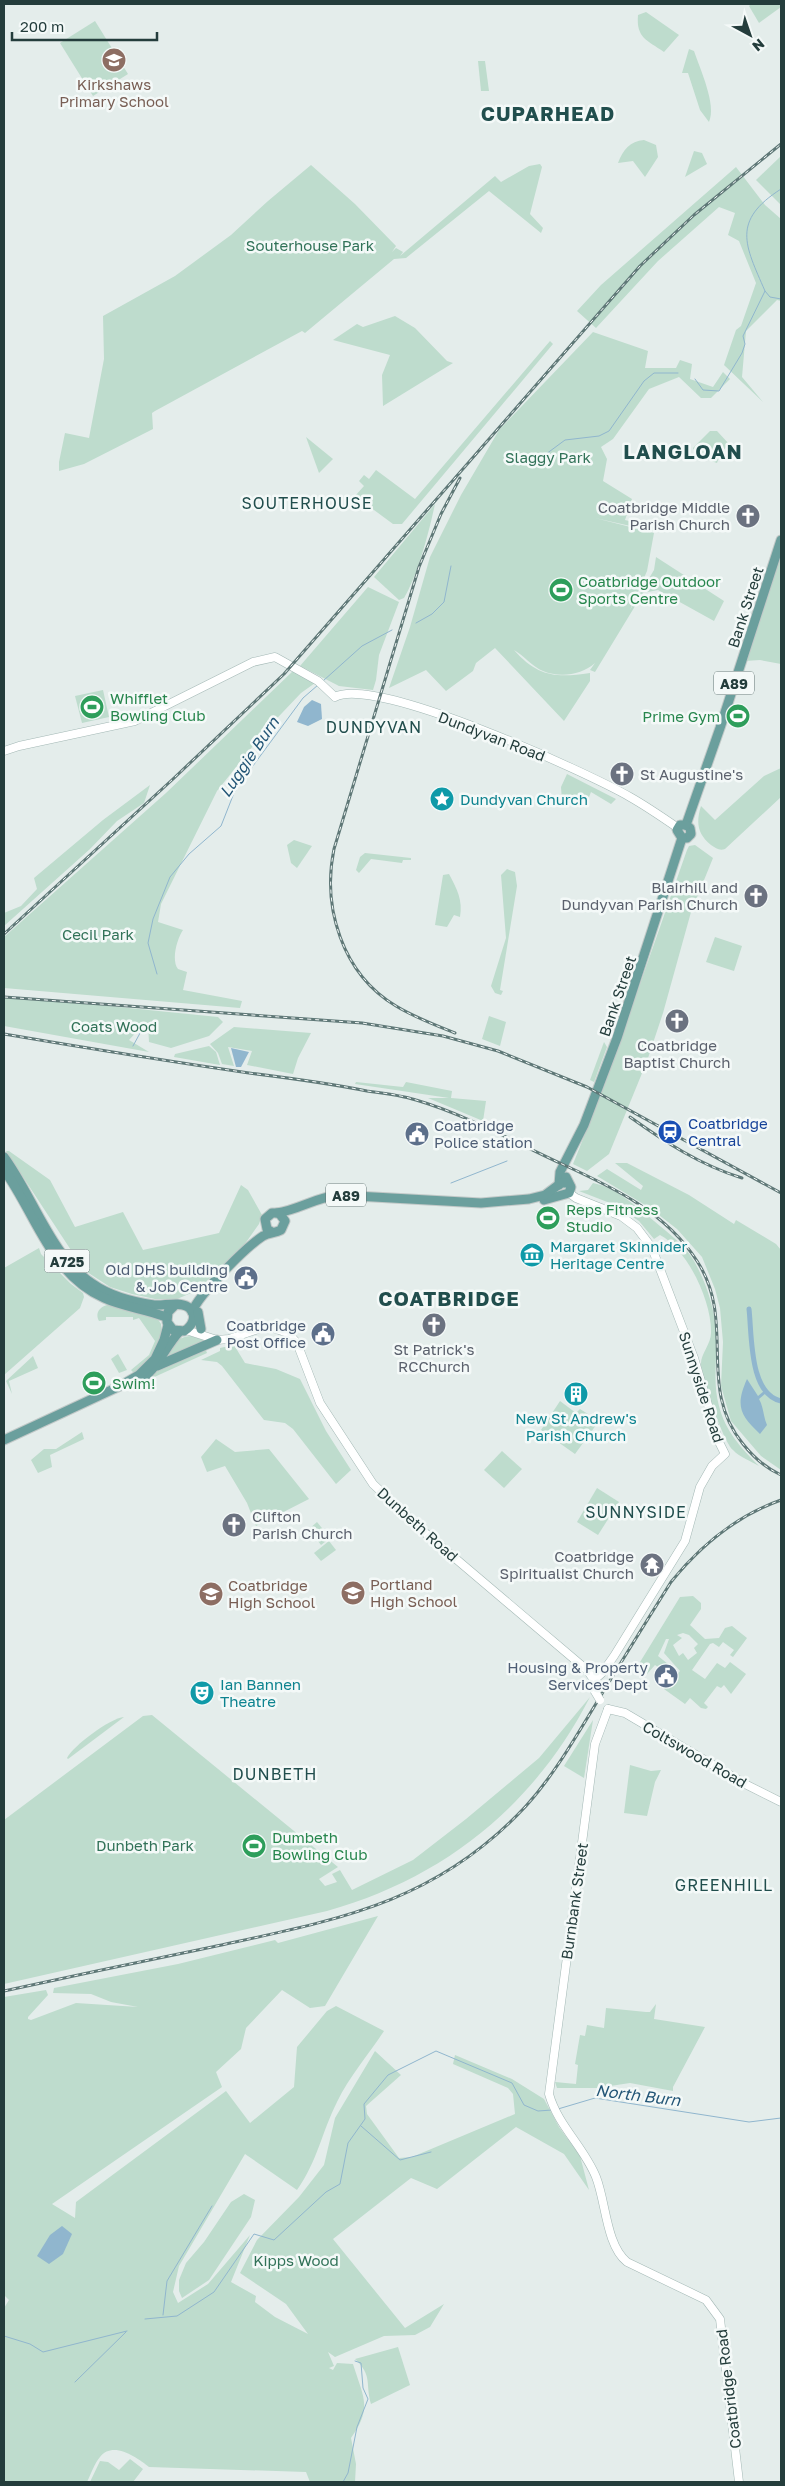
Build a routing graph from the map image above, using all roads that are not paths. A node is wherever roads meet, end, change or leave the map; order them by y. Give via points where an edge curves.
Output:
1 (781, 540) edge
2 (4, 751) edge
3 (682, 826) junction
4 (4, 1157) edge
5 (4, 1170) edge
6 (563, 1188) junction
7 (306, 1205) junction
8 (277, 1213) junction
9 (265, 1221) junction
10 (285, 1223) junction
11 (272, 1232) junction
12 (251, 1246) junction
13 (208, 1289) junction
14 (178, 1304) junction
15 (193, 1315) junction
16 (167, 1321) junction
17 (201, 1329) junction
18 (183, 1331) junction
19 (215, 1339) junction
20 (157, 1366) junction
21 (68, 1411) junction
22 (4, 1440) edge
23 (594, 1680) junction
24 (608, 1709) junction
25 (781, 1802) edge
26 (706, 2300) joint
27 (739, 2482) edge

1 - 3 main road, Bank Street / A89 via 720,728
2 - 3 main road, Dundyvan Road via 135,721 253,662 272,657 318,681 335,697 360,693 391,699 528,748
3 - 6 main road, Bank Street via 678,835 682,838 618,1038 568,1159
4 - 14 main road, A725 via 66,1260 86,1279 104,1291 128,1300 155,1305
5 - 16 main road, A725 via 56,1258 72,1278 105,1299
6 - 7 main road, A89 via 548,1199 460,1203 338,1195
6 - 23 main road, Sunnyside Road via 576,1198 621,1216 637,1228 652,1248 694,1358 725,1454 714,1463 700,1487 688,1535 676,1556 614,1656
7 - 8 main road, A89
7 - 10 main road, A89
8 - 9 main road, A89 via 269,1214
8 - 10 main road via 282,1215
9 - 11 main road via 267,1229
9 - 12 main road, A89
10 - 11 main road, A89 via 281,1230
11 - 12 main road, A89
12 - 13 main road, A89
13 - 14 main road, A89
13 - 15 main road, A89 via 195,1304
13 - 17 main road via 198,1314
14 - 15 main road via 186,1306
14 - 16 main road, A89 via 168,1310
15 - 17 main road
15 - 18 main road, A89 via 191,1326
16 - 18 main road
16 - 21 main road, A89 via 164,1340 154,1359 139,1375
17 - 19 main road
18 - 19 main road
18 - 20 main road, A89 via 170,1342
19 - 20 main road
19 - 23 main road, Dunbeth Road via 229,1339 267,1326 288,1333 297,1343 320,1403 373,1484 588,1670
20 - 21 main road, A89 via 134,1384 87,1406
21 - 22 main road, A89
23 - 24 main road, bridge via 594,1690
24 - 25 main road, Coltswood Road via 625,1713
24 - 26 main road, Burnbank Street via 595,1744 549,2094 554,2110 596,2176 612,2238 621,2257
26 - 27 main road, Coatbridge Road via 717,2313 722,2327

